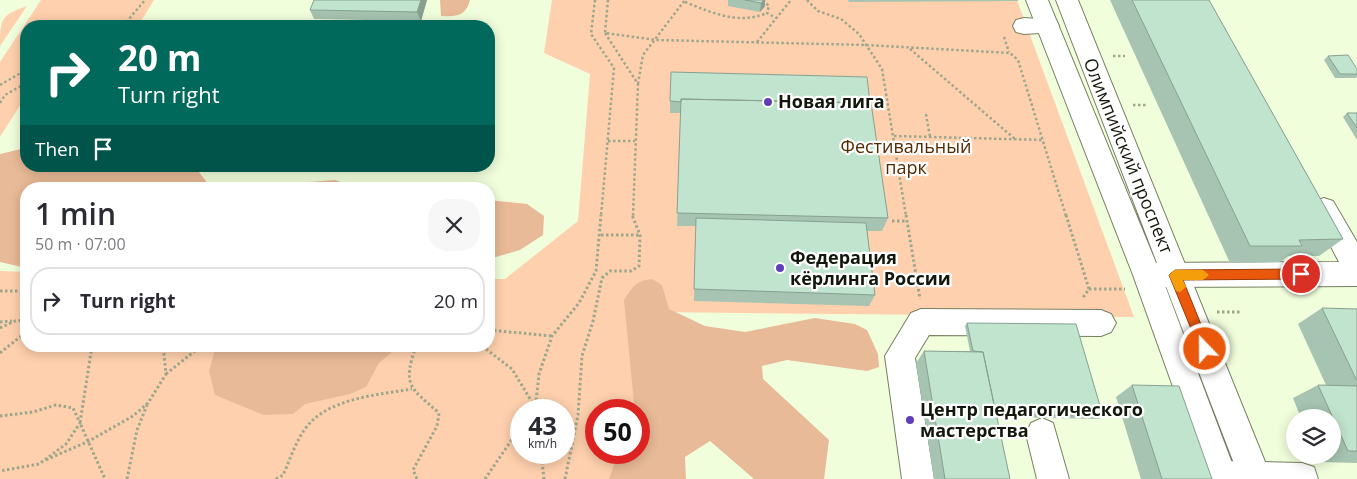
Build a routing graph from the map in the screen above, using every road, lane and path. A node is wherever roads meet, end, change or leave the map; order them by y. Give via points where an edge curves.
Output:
1 (145, 0) edge
2 (595, 0) edge
3 (608, 0) edge
4 (763, 0) edge
5 (790, 0) edge
6 (807, 0) edge
7 (1037, 0) edge
8 (1067, 0) edge
9 (685, 1) edge
10 (767, 13) junction
11 (776, 18) junction
12 (128, 20) edge
13 (605, 33) junction
14 (1004, 37) dead end
15 (656, 40) junction
16 (756, 42) junction
17 (866, 45) junction
18 (910, 48) junction
19 (1010, 53) junction
20 (20, 73) edge
21 (638, 84) junction
22 (0, 85) edge
23 (20, 86) edge
24 (0, 103) edge
25 (926, 114) dead end
26 (894, 136) junction
27 (930, 137) junction
28 (1016, 139) junction
29 (1043, 140) junction
30 (608, 141) junction
31 (635, 141) junction
32 (1314, 191) edge
33 (892, 221) dead end
34 (907, 222) junction
35 (601, 235) junction
36 (640, 235) junction
37 (1357, 268) edge
38 (1357, 274) edge
39 (1175, 275) junction
40 (1140, 282) junction
41 (1089, 289) junction
42 (0, 291) edge
43 (20, 291) edge
44 (1073, 299) dead end
45 (923, 309) junction
46 (1215, 312) dead end
47 (1241, 312) dead end
48 (15, 321) junction
49 (20, 321) edge
50 (0, 322) edge
51 (1101, 323) dead end
52 (0, 328) edge
53 (495, 331) edge
54 (552, 336) junction
55 (20, 337) edge
56 (91, 352) edge
57 (164, 352) edge
58 (194, 352) edge
59 (414, 352) edge
60 (490, 352) edge
61 (0, 353) edge
62 (166, 374) junction
63 (412, 389) junction
64 (528, 399) edge
65 (535, 399) edge
66 (148, 403) junction
67 (0, 416) edge
68 (80, 423) junction
69 (1042, 434) dead end
70 (89, 441) junction
71 (510, 442) edge
72 (39, 464) junction
73 (542, 464) edge
74 (0, 472) edge
75 (1222, 478) edge
76 (1256, 478) edge
77 (105, 479) edge
78 (127, 479) edge
79 (276, 479) edge
80 (417, 479) edge
81 (485, 479) edge
82 (544, 479) edge
83 (565, 479) edge
84 (918, 479) edge
85 (1053, 479) edge
86 (1302, 479) edge

1 - 12 path
2 - 30 path via 591,34 614,68
3 - 13 path
4 - 10 path via 769,6
5 - 11 path
6 - 17 path via 818,11 841,19 859,34
7 - 40 main road, Олимпийский проспект via 1036,26
8 - 39 main road, Олимпийский проспект
9 - 10 path via 734,20 754,20
9 - 15 path
10 - 11 path
11 - 16 path
13 - 15 path
13 - 21 path
14 - 19 path
15 - 16 path
15 - 21 path via 643,56
16 - 17 path
17 - 18 path
17 - 26 path via 882,69
18 - 19 path
18 - 28 path
19 - 29 path via 1018,60
20 - 22 path
21 - 31 path
23 - 24 path via 5,95
25 - 27 path
26 - 27 path
26 - 34 path
27 - 28 path
28 - 29 path
29 - 41 path
30 - 31 path
30 - 35 path
31 - 36 path via 632,214
32 - 37 main road
33 - 34 path
34 - 45 path
35 - 36 path
35 - 54 path via 596,271 579,302
36 - 83 path via 639,266 630,271 610,271 602,278 594,321 582,356 578,415
38 - 39 main road
39 - 40 main road
39 - 76 main road, Олимпийский проспект
40 - 41 path
40 - 75 main road, Олимпийский проспект
41 - 44 path via 1082,299
42 - 43 path
45 - 51 main road
45 - 84 main road via 900,356
46 - 47 path
48 - 49 path
48 - 50 path
48 - 52 path
53 - 54 path
54 - 65 path via 539,374
55 - 61 path
56 - 68 path
57 - 62 path
58 - 62 path
59 - 63 path via 408,369
60 - 64 path via 512,369
62 - 66 path
63 - 79 path via 333,408 310,422 283,475
63 - 80 path via 439,413 437,426 413,470
66 - 70 path
66 - 78 path via 137,430
67 - 68 path via 56,405 73,408
68 - 70 path
68 - 72 path via 66,444
69 - 85 main road
70 - 72 path
70 - 77 path
71 - 81 path
72 - 74 path
73 - 82 path
75 - 76 main road
76 - 86 main road

